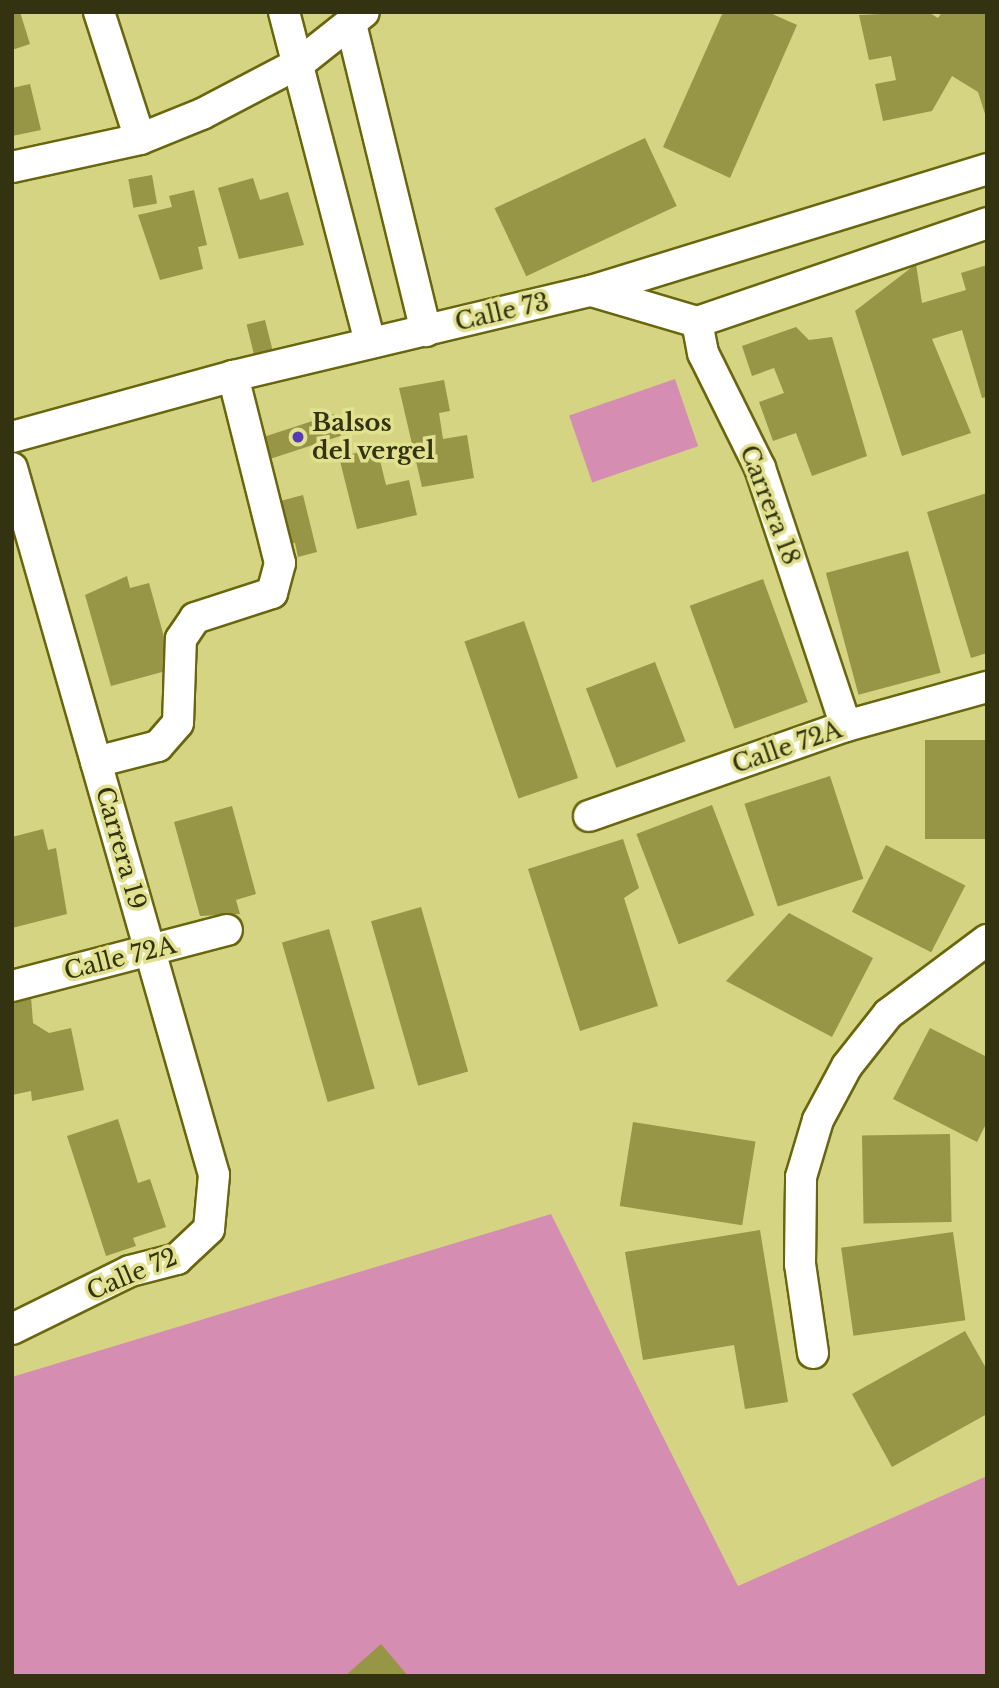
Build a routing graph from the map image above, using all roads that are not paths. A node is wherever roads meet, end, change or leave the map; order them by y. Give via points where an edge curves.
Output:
1 (99, 12) edge
2 (284, 12) edge
3 (358, 20) edge
4 (301, 62) junction
5 (140, 139) junction
6 (12, 167) edge
7 (987, 169) edge
8 (987, 223) edge
9 (592, 291) junction
10 (697, 322) junction
11 (426, 331) junction
12 (370, 344) junction
13 (233, 376) junction
14 (12, 437) edge
15 (12, 468) edge
16 (987, 687) edge
17 (846, 726) junction
18 (96, 762) junction
19 (589, 816) dead end
20 (227, 930) dead end
21 (987, 940) edge
22 (151, 951) junction
23 (12, 986) edge
24 (209, 1229) joint
25 (12, 1329) edge
26 (813, 1353) dead end

1 - 5 street
2 - 4 street
3 - 4 street
3 - 11 street
4 - 5 street
4 - 12 street
5 - 6 street
7 - 9 street, Calle 73
8 - 10 street
9 - 10 street via 663,307
9 - 11 street, Calle 73
10 - 17 street, Carrera 18 via 703,353 760,468
11 - 12 street, Calle 73
12 - 13 street, Calle 73
13 - 14 street, Calle 73
13 - 18 street via 280,563 272,593 195,618 181,639 178,723 158,746
15 - 18 street, Carrera 19
16 - 17 street, Calle 72A
17 - 19 street, Calle 72A
18 - 22 street, Carrera 19
20 - 22 street, Calle 72A
21 - 26 street via 888,1014 847,1066 818,1120 801,1177 800,1265
22 - 23 street, Calle 72A
22 - 24 street, Carrera 19 via 214,1175
24 - 25 street, Calle 72 via 177,1259 130,1270

